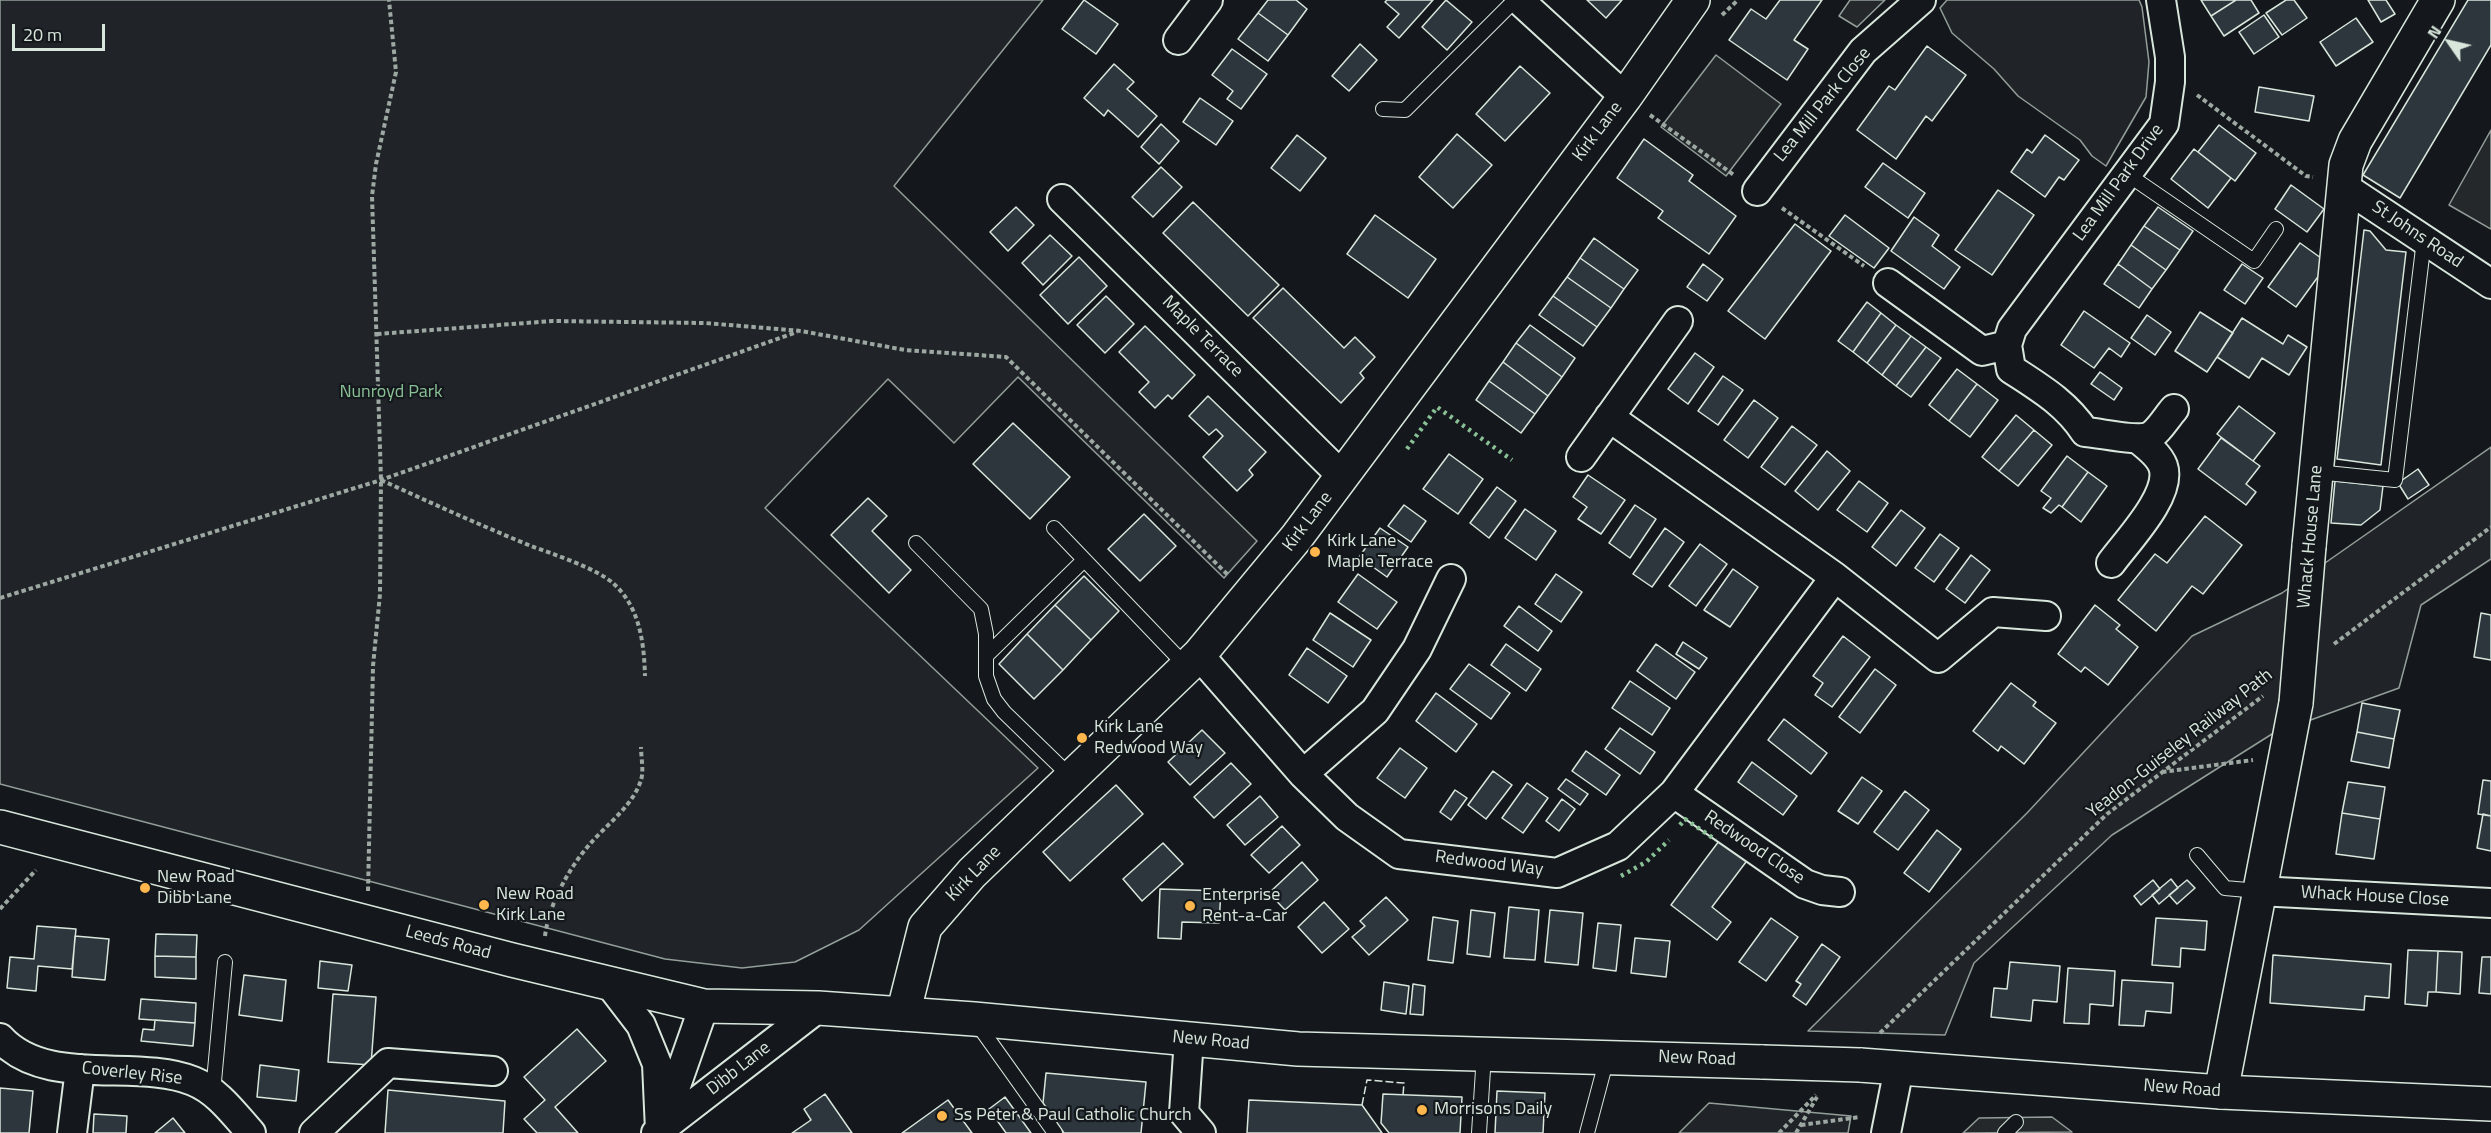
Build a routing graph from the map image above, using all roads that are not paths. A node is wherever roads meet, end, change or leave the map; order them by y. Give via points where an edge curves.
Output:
1 (1208, 0) edge
2 (1517, 0) edge
3 (1693, 0) edge
4 (1922, 0) edge
5 (2161, 0) edge
6 (2438, 0) edge
7 (1178, 39) dead end
8 (1625, 97) junction
9 (1383, 109) dead end
10 (2127, 174) junction
11 (2343, 186) junction
12 (1756, 191) road end
13 (1062, 198) dead end
14 (2276, 229) dead end
15 (2424, 240) junction
16 (1888, 284) road end
17 (2491, 284) edge
18 (1678, 321) dead end
19 (2007, 345) junction
20 (2174, 409) dead end
21 (1609, 417) junction
22 (2138, 439) junction
23 (1581, 457) dead end
24 (2317, 472) junction
25 (1342, 476) junction
26 (1054, 528) dead end
27 (916, 543) dead end
28 (1084, 560) junction
29 (2111, 563) dead end
30 (1835, 577) junction
31 (1451, 579) dead end
32 (2046, 616) dead end
33 (987, 656) junction
34 (1193, 661) junction
35 (1303, 774) junction
36 (1072, 778) junction
37 (1674, 793) junction
38 (0, 827) edge
39 (2197, 855) dead end
40 (2258, 891) junction
41 (1840, 892) dead end
42 (2491, 903) edge
43 (225, 962) dead end
44 (608, 982) junction
45 (705, 1006) junction
46 (818, 1008) junction
47 (903, 1014) junction
48 (974, 1019) junction
49 (0, 1038) edge
50 (1189, 1038) junction
51 (1485, 1054) junction
52 (1608, 1056) junction
53 (1899, 1068) junction
54 (80, 1069) junction
55 (493, 1071) dead end
56 (213, 1092) junction
57 (2221, 1092) junction
58 (2491, 1104) edge
59 (2016, 1122) dead end
60 (1888, 1123) edge
61 (1185, 1126) edge
62 (661, 1132) edge
63 (72, 1133) edge
64 (251, 1133) edge
65 (314, 1133) edge
66 (1055, 1133) edge
67 (1479, 1133) edge
68 (1587, 1133) edge
69 (2005, 1133) edge

1 - 7 street
2 - 8 street
2 - 9 lane via 1405,110
3 - 8 main road, Kirk Lane
4 - 12 street, Lea Mill Park Close via 1863,51
5 - 10 street, Lea Mill Park Drive via 2170,57 2164,124
6 - 11 main road, Whack House Lane via 2355,141
8 - 25 main road, Kirk Lane
10 - 14 lane via 2254,261
10 - 19 street, Lea Mill Park Drive via 2012,329
11 - 15 street, St Johns Road
11 - 24 main road, Whack House Lane
13 - 25 street, Maple Terrace
15 - 17 street, St Johns Road
15 - 24 lane via 2395,480
16 - 19 street via 1982,351
18 - 21 street
19 - 22 street via 2011,369 2053,396 2085,432
20 - 22 street via 2151,435
21 - 23 street
21 - 30 street
22 - 29 street via 2163,466 2165,484 2156,503
24 - 40 main road, Whack House Lane, bridge via 2296,704
25 - 34 main road, Kirk Lane
26 - 28 lane
27 - 33 lane via 981,609
28 - 33 lane
28 - 34 lane
30 - 32 street via 1938,658 1993,612
30 - 37 street, Redwood Way
31 - 35 street via 1417,649 1375,711
33 - 36 lane via 986,676 994,699
34 - 35 street, Redwood Way
34 - 36 main road, Kirk Lane
35 - 37 street, Redwood Way via 1347,817 1399,854 1557,873 1618,846
36 - 47 main road, Kirk Lane via 972,873 925,927
37 - 41 street, Redwood Close via 1805,884
38 - 44 main road, Leeds Road
39 - 40 lane via 2225,888
40 - 42 street, Whack House Close
40 - 57 main road, Whack House Lane
43 - 56 lane
44 - 45 main road, Leeds Road
44 - 62 street via 641,1025 657,1064
45 - 46 main road, Leeds Road
45 - 62 street, Dibb Lane
46 - 47 main road, Leeds Road
46 - 62 street, Dibb Lane
47 - 48 main road, New Road
48 - 50 main road, New Road
48 - 66 lane
49 - 54 street, Coverley Rise via 10,1050 27,1059
50 - 51 main road, New Road via 1298,1049
50 - 61 street
51 - 52 main road, New Road
51 - 67 lane
52 - 53 main road, New Road, bridge
52 - 68 lane
53 - 57 main road, New Road
53 - 60 street
54 - 56 street, Coverley Rise via 173,1076 194,1081
54 - 63 street
55 - 65 street via 388,1063
56 - 64 street, Coverley Rise
57 - 58 main road, New Road
59 - 69 lane

